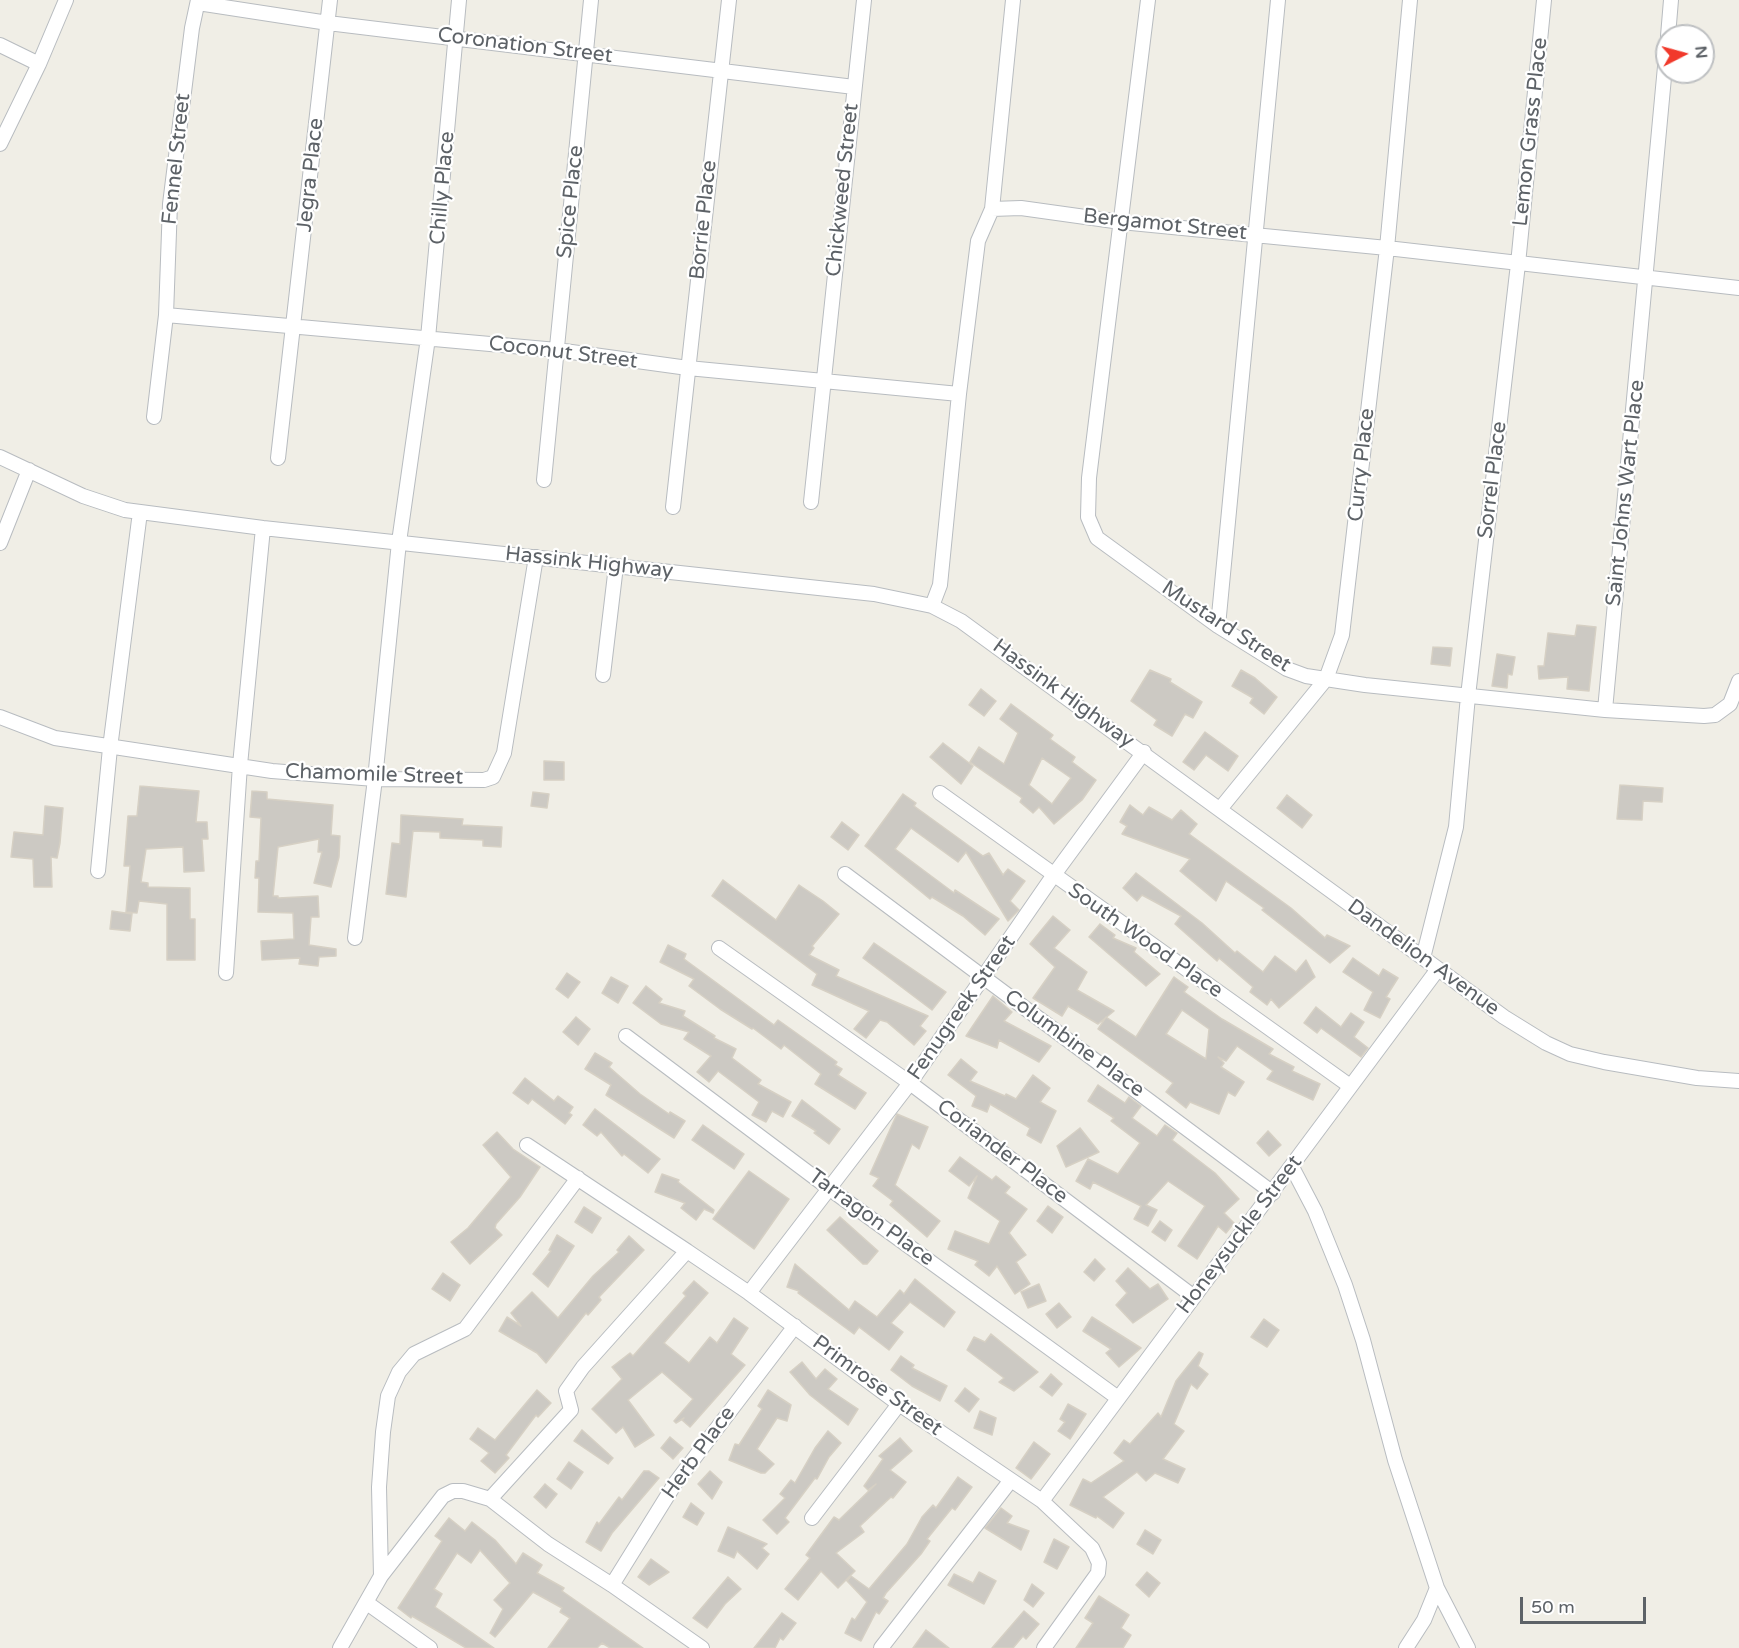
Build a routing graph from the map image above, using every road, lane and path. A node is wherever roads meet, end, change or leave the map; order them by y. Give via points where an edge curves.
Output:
1 (66, 0) edge
2 (330, 0) edge
3 (459, 0) edge
4 (591, 0) edge
5 (729, 0) edge
6 (864, 0) edge
7 (1013, 0) edge
8 (1148, 0) edge
9 (1278, 0) edge
10 (1410, 0) edge
11 (1544, 0) edge
12 (1671, 0) edge
13 (198, 1) edge
14 (328, 22) junction
15 (1669, 24) edge
16 (455, 37) junction
17 (0, 45) edge
18 (585, 53) junction
19 (39, 64) junction
20 (720, 72) junction
21 (1664, 84) edge
22 (854, 87) junction
23 (0, 144) edge
24 (992, 210) junction
25 (1121, 222) junction
26 (1254, 235) junction
27 (1387, 248) junction
28 (1518, 264) junction
29 (1647, 277) junction
30 (1739, 288) edge
31 (166, 315) junction
32 (295, 327) junction
33 (429, 338) junction
34 (556, 350) junction
35 (688, 368) junction
36 (823, 380) junction
37 (959, 394) junction
38 (154, 417) dead end
39 (0, 458) edge
40 (278, 458) dead end
41 (29, 471) junction
42 (544, 480) dead end
43 (811, 502) dead end
44 (673, 507) dead end
45 (140, 512) junction
46 (263, 528) junction
47 (399, 542) junction
48 (0, 543) edge
49 (536, 557) junction
50 (616, 566) junction
51 (932, 606) junction
52 (1218, 626) junction
53 (603, 675) dead end
54 (1326, 679) junction
55 (1739, 681) edge
56 (1468, 696) junction
57 (1605, 710) junction
58 (0, 717) edge
59 (110, 748) junction
60 (1144, 752) junction
61 (240, 765) junction
62 (375, 779) junction
63 (940, 793) dead end
64 (1220, 809) junction
65 (98, 871) dead end
66 (845, 874) dead end
67 (1053, 876) junction
68 (355, 938) dead end
69 (719, 948) dead end
70 (1423, 958) junction
71 (1438, 969) junction
72 (226, 973) dead end
73 (983, 978) junction
74 (626, 1036) dead end
75 (1739, 1081) edge
76 (910, 1083) junction
77 (1350, 1086) junction
78 (527, 1145) dead end
79 (1292, 1167) junction
80 (578, 1178) junction
81 (830, 1189) junction
82 (1273, 1193) junction
83 (687, 1251) junction
84 (749, 1293) junction
85 (1194, 1297) junction
86 (795, 1326) junction
87 (1118, 1398) junction
88 (899, 1404) junction
89 (1011, 1480) junction
90 (490, 1499) junction
91 (1042, 1501) junction
92 (812, 1518) dead end
93 (381, 1576) junction
94 (612, 1585) junction
95 (1437, 1588) junction
96 (367, 1603) junction
97 (340, 1648) edge
98 (430, 1648) edge
99 (702, 1648) edge
100 (881, 1648) edge
101 (1044, 1648) edge
102 (1406, 1648) edge
103 (1468, 1648) edge

1 - 19 street
2 - 14 street, Jegra Place
3 - 16 street, Chilly Place
4 - 18 street, Spice Place
5 - 20 street, Borrie Place
6 - 22 street, Chickweed Street
7 - 24 street
8 - 25 street, Mustard Street
9 - 26 street
10 - 27 street, Curry Place
11 - 28 street, Lemon Grass Place
12 - 15 street
13 - 14 street, Coronation Street
13 - 31 street, Fennel Street via 170,204
14 - 16 street, Coronation Street
14 - 32 street, Jegra Place
16 - 18 street, Coronation Street
16 - 33 street, Chilly Place
17 - 19 street
18 - 20 street, Coronation Street
18 - 34 street, Spice Place
19 - 23 street
20 - 22 street, Coronation Street
20 - 35 street, Borrie Place
21 - 29 street, Saint Johns Wart Place
22 - 36 street, Chickweed Street
24 - 25 street, Bergamot Street via 1021,208
24 - 37 street via 978,241
25 - 26 street, Bergamot Street
25 - 52 street, Mustard Street via 1089,478 1088,518 1097,538 1111,551
26 - 27 street, Bergamot Street
26 - 52 street
27 - 28 street, Bergamot Street
27 - 54 street, Curry Place via 1346,613
28 - 29 street, Bergamot Street
28 - 56 street, Sorrel Place
29 - 30 street, Bergamot Street
29 - 57 street, Saint Johns Wart Place
31 - 32 street, Coconut Street
31 - 38 street, Fennel Street
32 - 33 street, Coconut Street
32 - 40 street, Jegra Place
33 - 34 street, Coconut Street
33 - 47 street, Chilly Place
34 - 35 street, Coconut Street
34 - 42 street, Spice Place
35 - 36 street, Coconut Street
35 - 44 street, Borrie Place
36 - 37 street, Coconut Street
36 - 43 street, Chickweed Street
37 - 51 street via 940,585
39 - 41 street, Hassink Highway
41 - 45 street, Hassink Highway via 103,504
41 - 48 street
45 - 46 street, Hassink Highway
45 - 59 street
46 - 47 street, Hassink Highway
46 - 61 street
47 - 49 street, Hassink Highway
47 - 62 street, Chilly Place
49 - 50 street, Hassink Highway
49 - 62 street, Chamomile Street via 504,753 497,772 484,780
50 - 51 street, Hassink Highway via 874,594
50 - 53 street
51 - 60 street, Hassink Highway via 961,621
52 - 54 street, Mustard Street via 1287,669
54 - 56 street, Mustard Street
54 - 64 street, Curry Place
55 - 57 street, Mustard Street via 1730,704 1715,715
56 - 57 street, Mustard Street
56 - 70 street, Sorrel Place via 1456,827
58 - 59 street, Chamomile Street via 55,738
59 - 61 street, Chamomile Street
59 - 65 street
60 - 64 street, Dandelion Avenue
60 - 67 street, Fenugreek Street
61 - 62 street, Chamomile Street
61 - 72 street
62 - 68 street, Chilly Place
63 - 67 street, South Wood Place
64 - 70 street, Dandelion Avenue
66 - 73 street, Columbine Place
67 - 73 street, Fenugreek Street
67 - 77 street, South Wood Place
69 - 76 street, Coriander Place
70 - 71 street, Dandelion Avenue
71 - 75 street, Dandelion Avenue via 1504,1017 1570,1054 1697,1078
71 - 77 street, Honeysuckle Street
73 - 76 street, Fenugreek Street
73 - 82 street, Columbine Place
74 - 81 street, Tarragon Place
76 - 81 street, Fenugreek Street
76 - 85 street, Coriander Place
77 - 79 street, Honeysuckle Street
78 - 80 street, Primrose Street
79 - 82 street, Honeysuckle Street
79 - 95 street via 1345,1285 1395,1460
80 - 83 street, Primrose Street
80 - 93 street via 465,1329 414,1354 399,1372 388,1396 383,1432 379,1487
81 - 84 street, Fenugreek Street
81 - 87 street, Tarragon Place
82 - 85 street, Honeysuckle Street
83 - 84 street, Primrose Street
83 - 90 street via 583,1367 566,1390 571,1410
84 - 86 street, Primrose Street
85 - 87 street, Honeysuckle Street
86 - 88 street, Primrose Street
86 - 94 street, Herb Place via 676,1482
87 - 91 street, Honeysuckle Street
88 - 89 street, Primrose Street
88 - 92 street
89 - 91 street, Primrose Street
89 - 100 street
90 - 93 street via 463,1491 443,1496
90 - 94 street via 548,1544
91 - 101 street, Primrose Street via 1092,1548 1099,1563 1092,1584
93 - 96 street
94 - 99 street
95 - 102 street via 1424,1620
95 - 103 street
96 - 97 street
96 - 98 street

